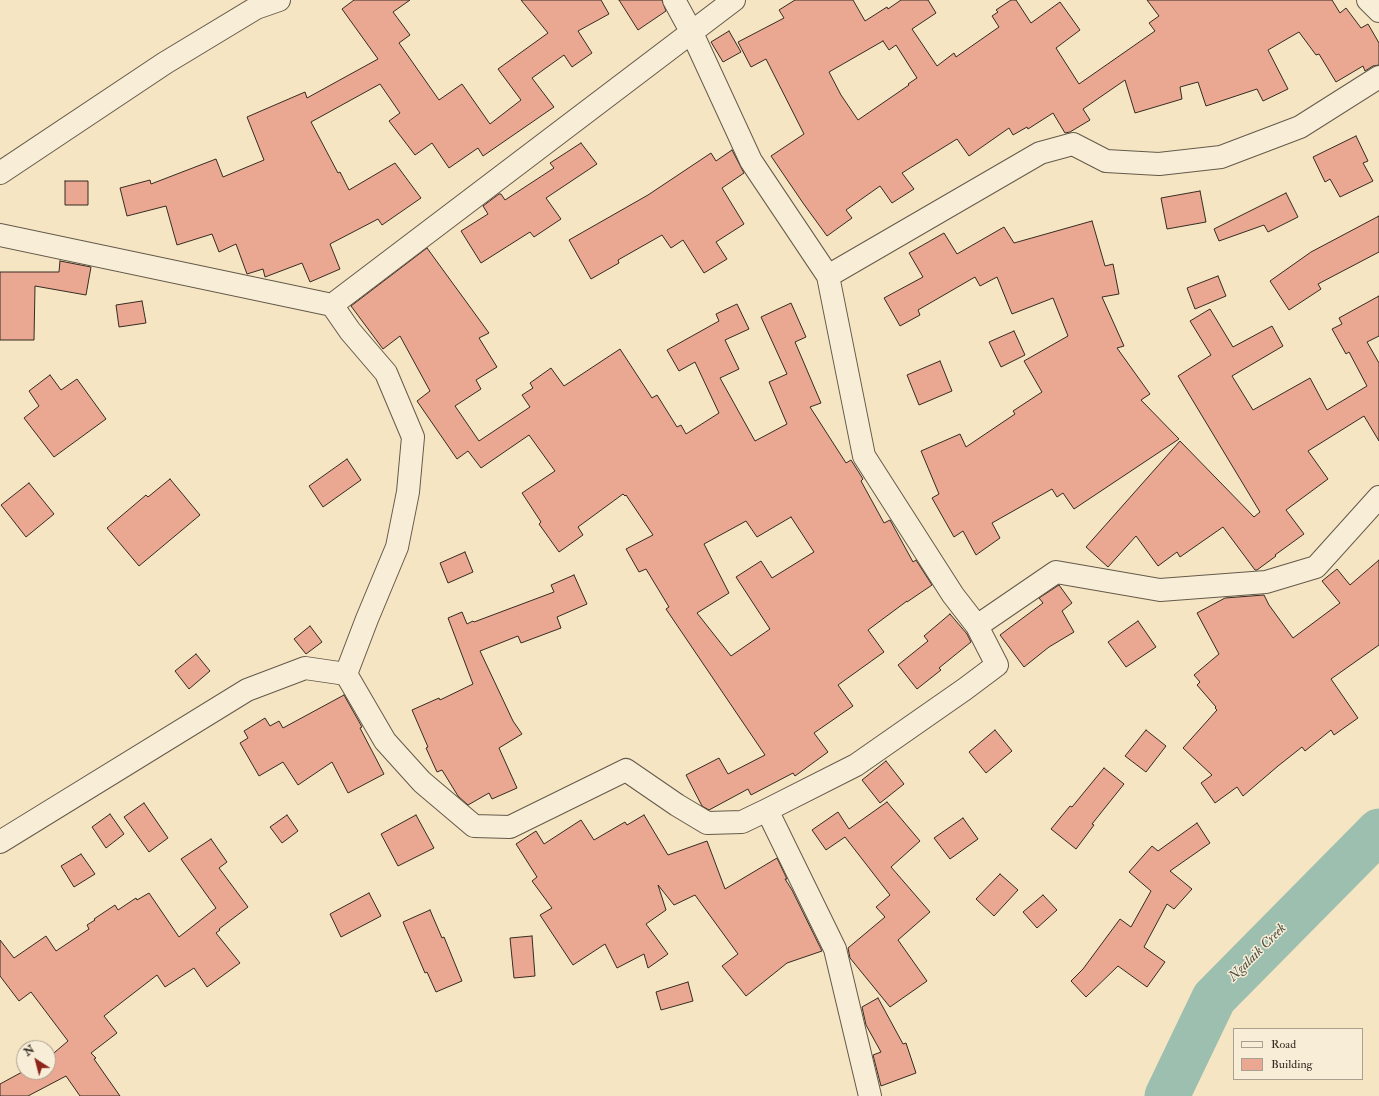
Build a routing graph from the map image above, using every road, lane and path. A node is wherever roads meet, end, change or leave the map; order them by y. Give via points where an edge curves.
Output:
1 (279, 0) edge
2 (674, 0) edge
3 (734, 0) edge
4 (1368, 0) edge
5 (1379, 11) edge
6 (692, 33) junction
7 (1379, 77) edge
8 (0, 174) edge
9 (0, 236) edge
10 (828, 276) junction
11 (332, 304) junction
12 (1379, 497) edge
13 (977, 626) junction
14 (346, 674) junction
15 (767, 810) junction
16 (0, 842) edge
17 (870, 1096) edge

1 - 8 street via 256,8 165,63
2 - 6 street
3 - 6 street
4 - 5 street
6 - 10 street via 752,161
6 - 11 street
7 - 10 street via 1300,127 1221,157 1158,164 1106,161 1073,144 1040,153
9 - 11 street
10 - 13 street via 864,456 953,595
11 - 14 street via 350,331 386,373 413,437 408,492 397,547
12 - 13 street via 1316,567 1266,582 1160,590 1056,572
13 - 15 street via 997,666 856,765
14 - 15 street via 385,741 422,782 474,826 510,827 626,770 677,806 707,823 742,822
14 - 16 street via 305,668 247,690
15 - 17 street via 835,949

